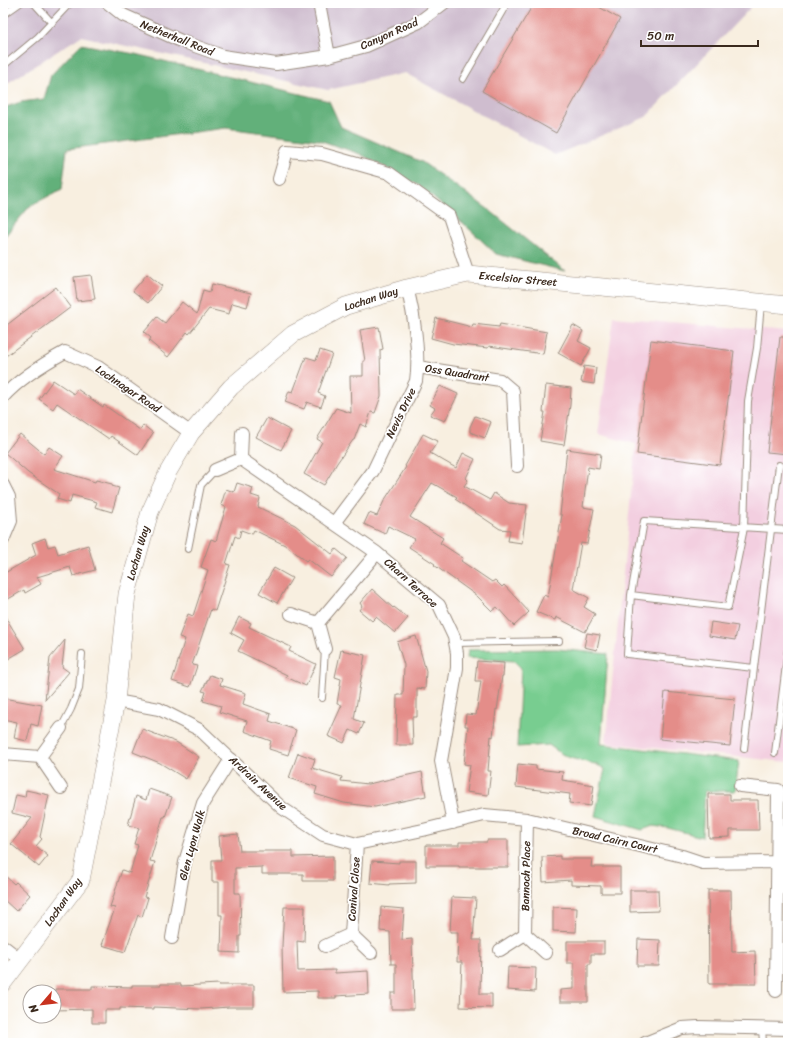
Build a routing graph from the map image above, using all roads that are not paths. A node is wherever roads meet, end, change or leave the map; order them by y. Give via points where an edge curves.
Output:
1 (20, 3) edge
2 (34, 3) edge
3 (70, 3) edge
4 (108, 3) edge
5 (318, 3) edge
6 (444, 3) edge
7 (507, 3) edge
8 (3, 15) edge
9 (52, 23) junction
10 (329, 56) junction
11 (276, 64) joint
12 (3, 66) edge
13 (463, 79) dead end
14 (279, 179) dead end
15 (468, 274) junction
16 (407, 288) junction
17 (761, 302) junction
18 (788, 305) edge
19 (418, 367) junction
20 (6, 390) edge
21 (191, 433) junction
22 (242, 433) dead end
23 (241, 459) junction
24 (779, 465) dead end
25 (517, 466) dead end
26 (215, 470) joint
27 (3, 485) edge
28 (334, 523) junction
29 (744, 528) junction
30 (771, 529) junction
31 (788, 530) edge
32 (3, 540) edge
33 (188, 549) dead end
34 (377, 553) junction
35 (631, 594) junction
36 (291, 614) dead end
37 (318, 623) junction
38 (559, 641) dead end
39 (455, 643) junction
40 (788, 648) edge
41 (325, 649) joint
42 (82, 654) dead end
43 (754, 668) junction
44 (322, 698) dead end
45 (116, 701) junction
46 (61, 728) joint
47 (744, 749) dead end
48 (775, 753) dead end
49 (3, 754) edge
50 (40, 757) junction
51 (232, 759) junction
52 (740, 786) dead end
53 (61, 788) dead end
54 (527, 819) junction
55 (453, 823) junction
56 (356, 844) junction
57 (778, 862) junction
58 (350, 934) junction
59 (525, 934) junction
60 (172, 938) dead end
61 (3, 946) edge
62 (324, 946) dead end
63 (500, 950) dead end
64 (371, 953) dead end
65 (546, 953) dead end
66 (21, 960) junction
67 (3, 983) edge
68 (776, 991) dead end
69 (762, 1028) junction
70 (788, 1028) edge
71 (645, 1043) edge
72 (763, 1043) edge

1 - 8 lane
2 - 9 lane
3 - 9 lane
4 - 11 street, Netherhall Road via 123,15 181,41 223,56
5 - 10 street
6 - 10 street, Canyon Road via 413,25 366,46
7 - 13 lane
9 - 12 lane
10 - 11 street, Canyon Road
14 - 15 street, Excelsior Street via 287,151 322,154 389,173 448,216
15 - 16 street, Lochan Way
15 - 17 street, Excelsior Street
16 - 19 street, Nevis Drive via 412,304
16 - 21 street, Lochan Way via 346,306 293,334 231,386
17 - 18 street, Excelsior Street
17 - 29 lane via 757,348 748,401
19 - 25 street, Oss Quadrant via 500,380 513,391
19 - 28 street, Nevis Drive via 416,381 373,471
20 - 21 street, Lochnagar Road via 65,352 98,367
21 - 45 street, Lochan Way via 168,472 150,512 127,594
22 - 23 street
23 - 26 street
23 - 28 street, Charn Terrace
24 - 30 lane
26 - 33 lane via 202,485
27 - 32 street via 9,497 11,521
28 - 34 street, Charn Terrace
29 - 30 lane
29 - 35 lane via 644,521
29 - 35 lane via 728,607
30 - 31 lane
30 - 43 lane
34 - 37 street
34 - 39 street, Charn Terrace via 439,605
35 - 43 lane via 627,654
36 - 37 street
37 - 41 street
38 - 39 lane
39 - 55 street, Charn Terrace via 458,653 457,668 441,761
40 - 48 lane
41 - 44 lane
42 - 46 lane via 79,689
43 - 47 lane
45 - 51 street, Ardrain Avenue via 159,709 200,730
45 - 66 street, Lochan Way via 81,880
46 - 50 street
49 - 50 street
50 - 53 street
51 - 56 street, Ardrain Avenue via 282,808 323,835
51 - 60 street, Glen Lyon Walk via 203,803 185,862
52 - 57 street via 778,790
54 - 55 street, Broad Cairn Court via 484,815
54 - 57 street, Broad Cairn Court via 682,856 703,864
54 - 59 street, Bannoch Place
55 - 56 street, Ardrain Avenue
56 - 58 street, Conival Close
57 - 68 street
58 - 62 street, Conival Close
58 - 64 street, Conival Close
59 - 63 street
59 - 65 street
61 - 66 street
66 - 67 street, Lochan Way
69 - 70 street
69 - 71 street via 682,1028
69 - 72 lane

